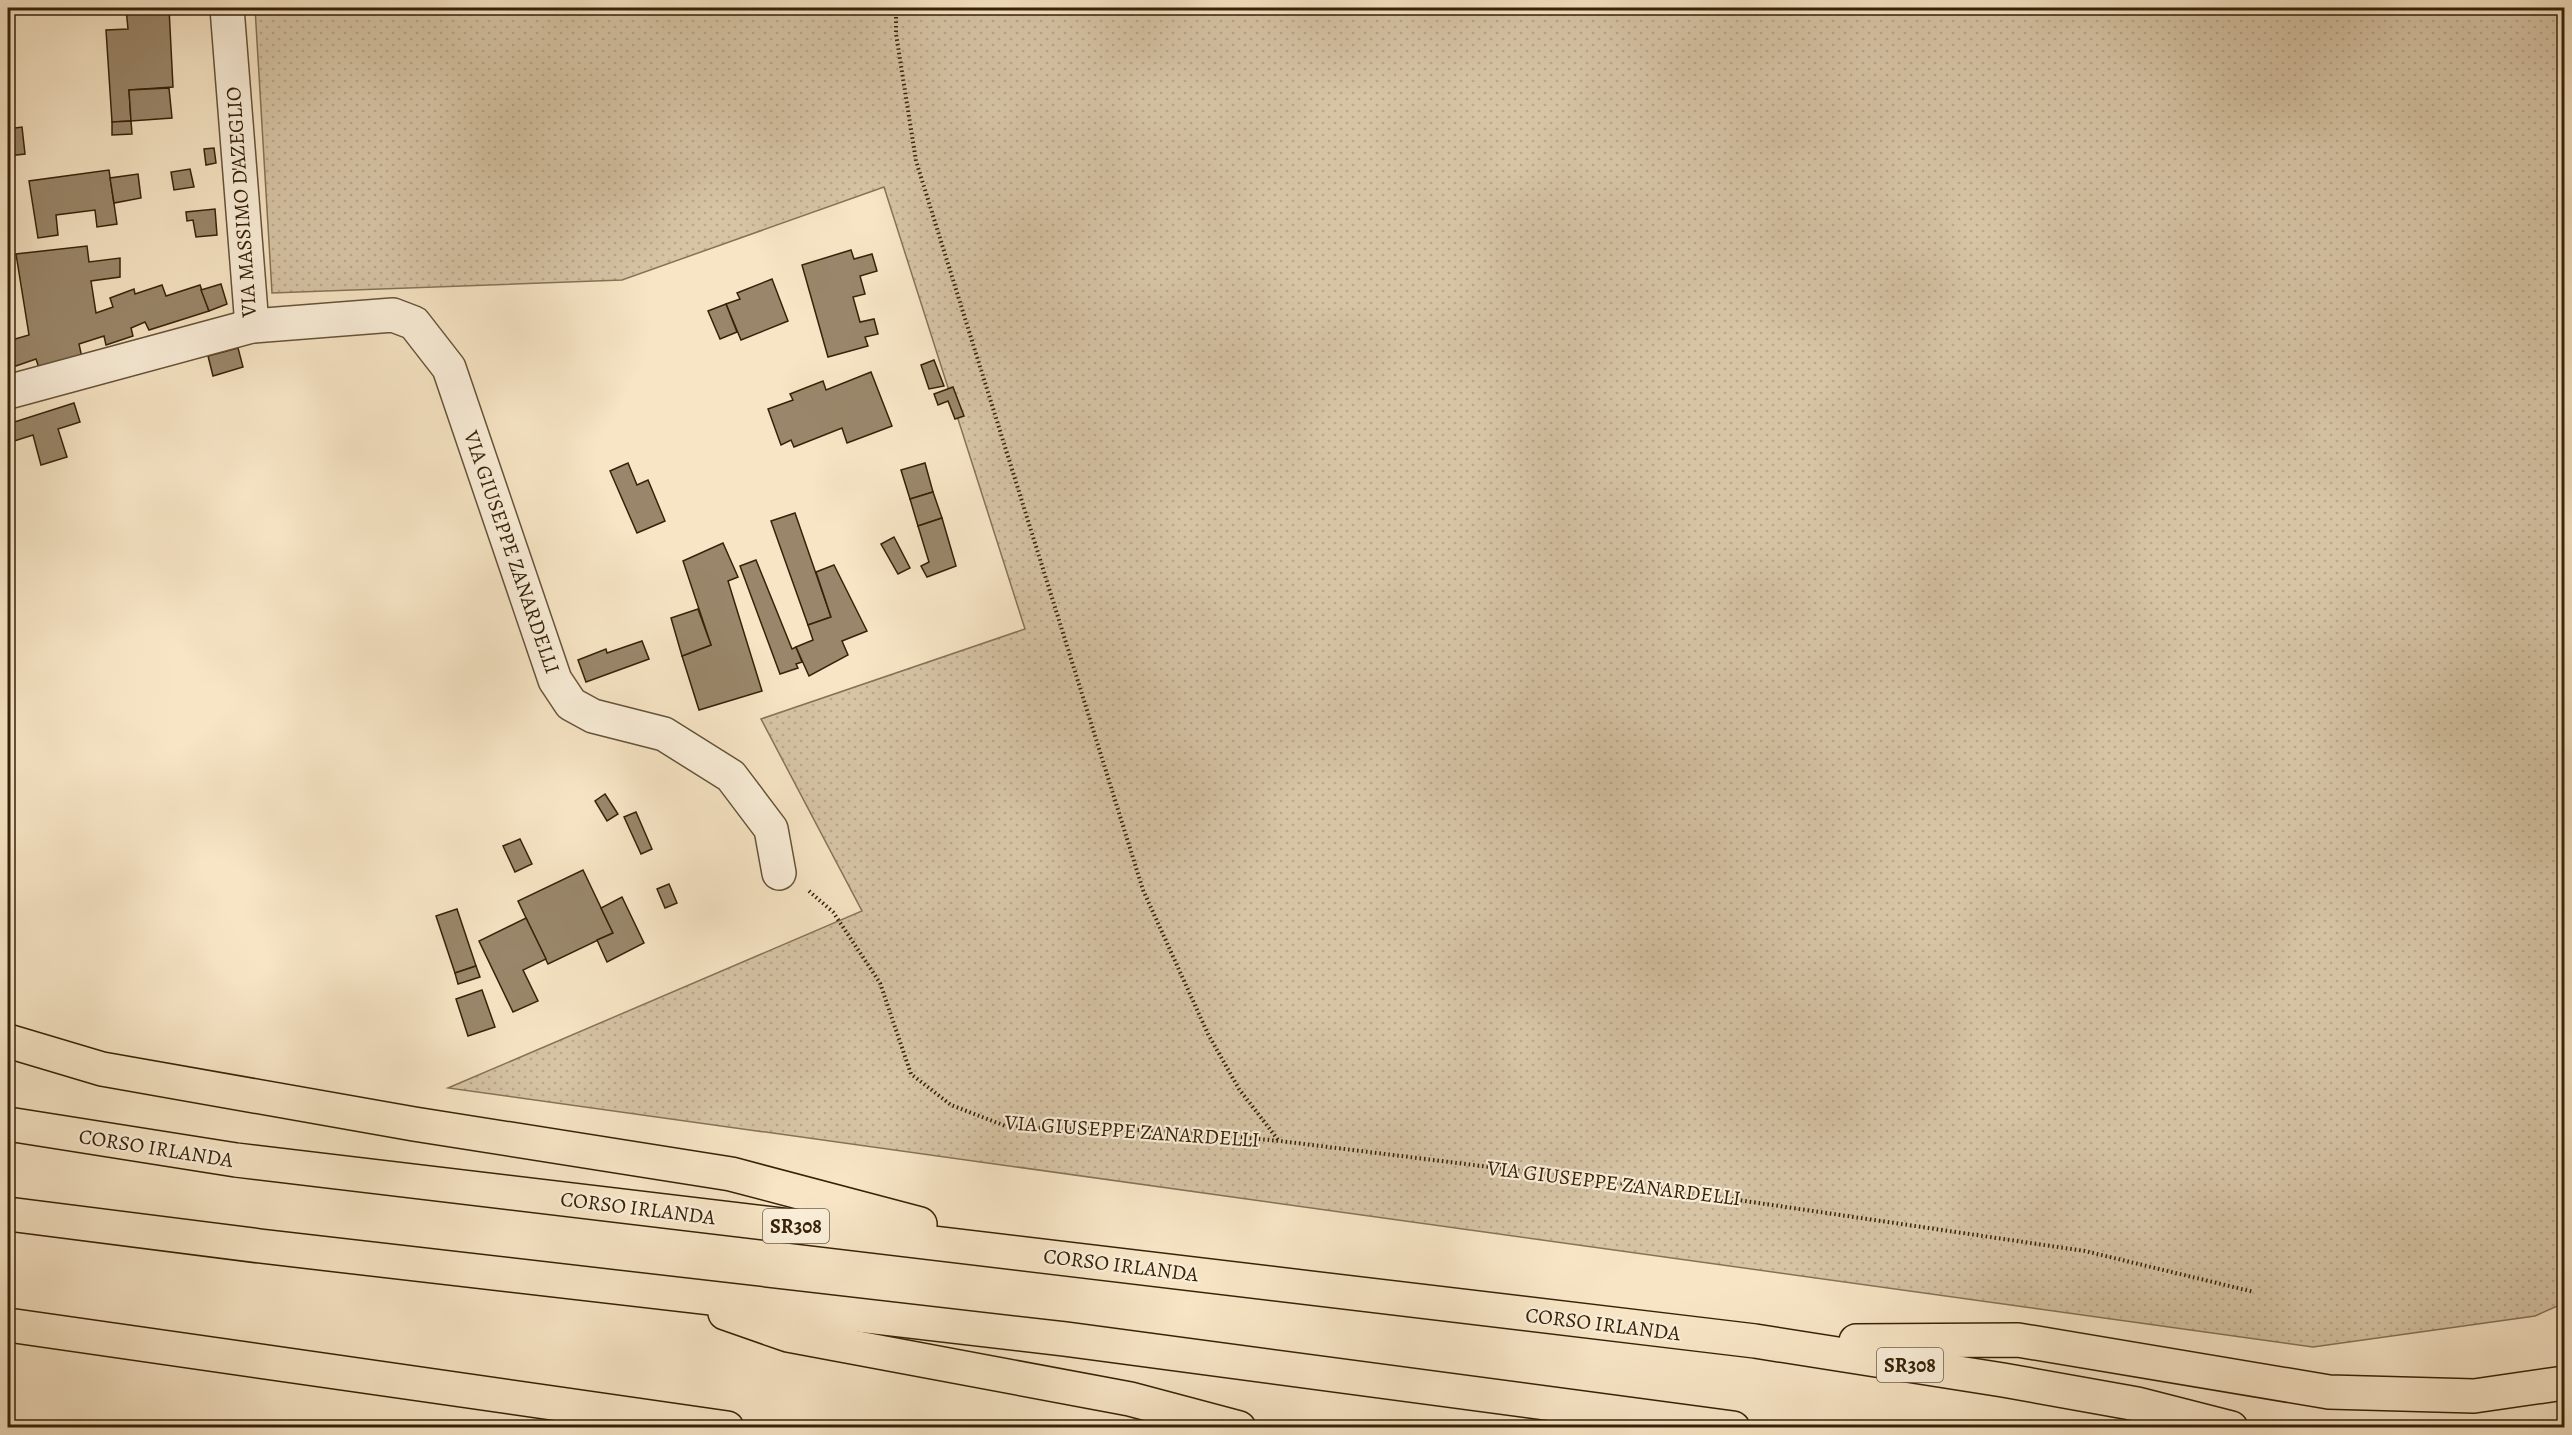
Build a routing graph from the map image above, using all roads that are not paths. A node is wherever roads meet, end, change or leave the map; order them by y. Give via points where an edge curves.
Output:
1 (227, 8) edge
2 (252, 326) junction
3 (8, 392) edge
4 (779, 873) road end
5 (8, 1041) edge
6 (8, 1124) edge
7 (8, 1214) edge
8 (1032, 1254) junction
9 (664, 1292) junction
10 (8, 1325) edge
11 (1755, 1341) junction
12 (2565, 1383) edge
13 (727, 1428) edge
14 (1239, 1428) edge
15 (1733, 1428) edge
16 (2231, 1428) edge

1 - 2 street, VIA MASSIMO D'AZEGLIO
2 - 3 street, VIA MASSIMO D'AZEGLIO
2 - 4 street, VIA GIUSEPPE ZANARDELLI via 393,315 414,323 449,368 555,681 571,704 593,716 664,734 731,776 771,829
5 - 8 highway, SR308 via 102,1068 414,1124 731,1173
6 - 8 highway, CORSO IRLANDA / SR308 via 236,1160
7 - 9 highway
8 - 11 highway, CORSO IRLANDA / SR308
9 - 14 highway via 788,1335 1130,1399
9 - 15 highway via 1065,1339
10 - 13 highway
11 - 12 highway via 2018,1340 2329,1392 2474,1396
11 - 16 highway, CORSO IRLANDA / SR308 via 2126,1402

